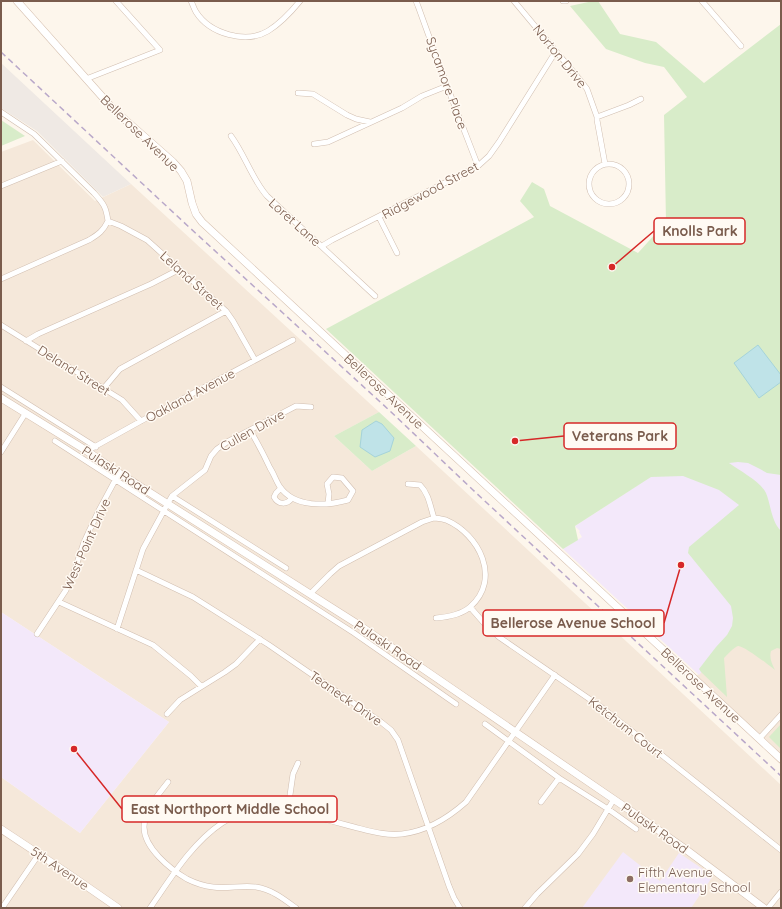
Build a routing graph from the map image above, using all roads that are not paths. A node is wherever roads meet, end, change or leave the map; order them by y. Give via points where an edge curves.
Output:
1 (17, 1) edge
2 (116, 1) edge
3 (191, 1) edge
4 (300, 1) edge
5 (416, 1) edge
6 (514, 1) edge
7 (563, 1) edge
8 (566, 1) edge
9 (702, 1) edge
10 (741, 46) dead end
11 (556, 51) junction
12 (86, 79) junction
13 (447, 86) junction
14 (298, 93) dead end
15 (641, 99) dead end
16 (1, 112) edge
17 (597, 117) junction
18 (371, 122) junction
19 (231, 136) dead end
20 (314, 144) dead end
21 (62, 160) junction
22 (605, 164) junction
23 (478, 166) junction
24 (1, 186) edge
25 (379, 217) junction
26 (108, 221) junction
27 (322, 246) junction
28 (397, 253) dead end
29 (180, 269) junction
30 (1, 279) edge
31 (375, 296) dead end
32 (226, 311) junction
33 (1, 326) edge
34 (293, 340) dead end
35 (26, 341) junction
36 (255, 360) junction
37 (1, 387) edge
38 (104, 389) junction
39 (1, 398) edge
40 (311, 407) dead end
41 (25, 414) junction
42 (141, 422) junction
43 (250, 430) junction
44 (55, 441) dead end
45 (96, 447) junction
46 (88, 451) junction
47 (1, 452) edge
48 (119, 473) junction
49 (115, 480) junction
50 (408, 484) dead end
51 (281, 488) junction
52 (172, 496) junction
53 (292, 498) junction
54 (168, 503) junction
55 (328, 503) junction
56 (164, 511) junction
57 (434, 518) junction
58 (286, 568) dead end
59 (136, 570) junction
60 (310, 594) junction
61 (59, 602) junction
62 (470, 607) junction
63 (436, 618) dead end
64 (358, 625) junction
65 (116, 629) junction
66 (354, 633) junction
67 (37, 634) dead end
68 (260, 639) junction
69 (556, 675) junction
70 (439, 680) junction
71 (201, 686) junction
72 (433, 688) junction
73 (456, 704) dead end
74 (167, 714) dead end
75 (781, 715) edge
76 (485, 724) dead end
77 (516, 732) junction
78 (759, 739) junction
79 (509, 741) junction
80 (781, 759) edge
81 (298, 763) dead end
82 (559, 778) junction
83 (168, 782) dead end
84 (614, 799) junction
85 (541, 802) dead end
86 (288, 809) junction
87 (608, 809) junction
88 (428, 828) junction
89 (1, 829) edge
90 (636, 829) dead end
91 (781, 850) edge
92 (39, 854) junction
93 (176, 871) junction
94 (781, 892) edge
95 (2, 908) edge
96 (118, 908) edge
97 (150, 908) edge
98 (296, 908) edge
99 (460, 908) edge
100 (525, 908) edge
101 (764, 908) edge
102 (768, 908) edge

1 - 12 street, Bellerose Avenue
2 - 12 street via 160,50
3 - 4 street via 197,13 210,26 244,37 268,31 281,22
5 - 13 street, Sycamore Place
6 - 11 street, Norton Drive
7 - 8 street
9 - 10 street
11 - 17 street, Norton Drive via 587,89
11 - 23 street, Ridgewood Street via 489,156
12 - 78 street, Bellerose Avenue via 114,110 181,171 187,181 196,214 202,222
13 - 18 street
13 - 23 street, Sycamore Place
14 - 18 street via 313,94 347,115
15 - 17 street
16 - 21 street via 34,134
17 - 22 street, Norton Drive
18 - 20 street via 328,142
19 - 27 street, Loret Lane via 261,189
21 - 24 street
21 - 26 street via 103,202
22 - 22 street via 619,166 628,177 628,191 619,202 612,204 595,199 589,188 590,175
23 - 25 street, Ridgewood Street
25 - 27 street, Ridgewood Street
25 - 28 street
26 - 29 street, Leland Street via 147,240
26 - 30 street via 99,234 89,240
27 - 31 street, Loret Lane
29 - 32 street, Leland Street
29 - 35 street
32 - 36 street, Leland Street
32 - 38 street via 120,369
33 - 35 street, Deland Street
34 - 36 street, Oakland Avenue
35 - 38 street, Deland Street
36 - 42 street, Oakland Avenue
37 - 45 street
38 - 42 street, Deland Street via 122,400
39 - 41 street, Pulaski Road
40 - 43 street, Cullen Drive via 296,406
41 - 46 street, Pulaski Road
41 - 47 street
42 - 45 street, Oakland Avenue
43 - 51 street
43 - 52 street, Cullen Drive via 217,449 205,470
44 - 49 street
45 - 46 street, Oakland Avenue
46 - 48 street, Pulaski Road
48 - 49 street, West Point Drive
48 - 54 street, Pulaski Road
49 - 56 street
49 - 61 street, West Point Drive via 84,542 72,578
50 - 57 street via 420,485 425,490
51 - 53 street
51 - 53 street via 274,497 276,500 285,503
52 - 54 street, Cullen Drive
52 - 58 street
53 - 55 street via 316,504
54 - 56 street, Cullen Drive
54 - 60 street, Pulaski Road
55 - 55 street via 348,500 354,491 342,478 333,477 327,484
56 - 59 street, Cullen Drive via 143,549
56 - 66 street
57 - 60 street via 340,566
57 - 62 street via 444,519 455,525 474,542 481,553 485,580 480,594
59 - 65 street, Cullen Drive
59 - 68 street, Teaneck Drive via 193,597
60 - 64 street, Pulaski Road
61 - 65 street
61 - 67 street, West Point Drive
62 - 63 street via 451,616
62 - 69 street, Ketchum Court via 499,637
64 - 66 street
64 - 70 street, Pulaski Road
65 - 71 street via 153,645
66 - 72 street
68 - 71 street via 236,664
68 - 88 street, Teaneck Drive via 391,730 398,740
69 - 77 street
69 - 91 street, Ketchum Court via 604,709
70 - 72 street
70 - 77 street, Pulaski Road
71 - 74 street via 180,700
72 - 73 street
75 - 78 street
76 - 79 street
77 - 79 street
77 - 84 street, Pulaski Road
78 - 80 street, Bellerose Avenue
79 - 82 street
79 - 88 street via 466,802 455,812
81 - 86 street via 292,774
82 - 85 street
82 - 87 street
83 - 93 street via 146,815 144,827 151,848
84 - 87 street
84 - 101 street, Pulaski Road
86 - 88 street via 370,832 401,834
86 - 93 street via 252,811 224,822 190,851
87 - 90 street
87 - 100 street via 578,854
88 - 99 street, Teaneck Drive via 449,886
89 - 92 street, 5th Avenue
92 - 95 street
92 - 96 street, 5th Avenue
93 - 97 street
93 - 98 street via 188,879 214,887 262,888
94 - 102 street

